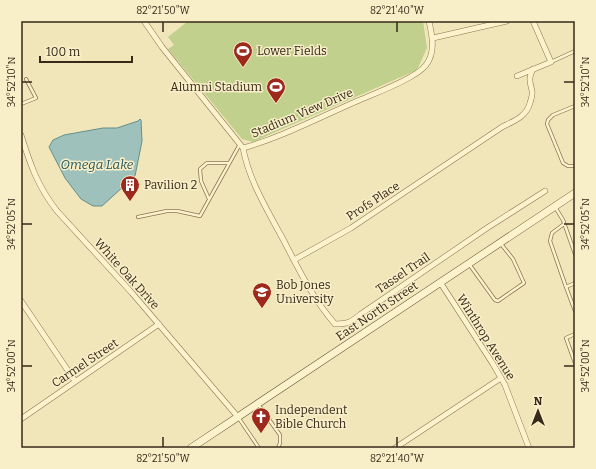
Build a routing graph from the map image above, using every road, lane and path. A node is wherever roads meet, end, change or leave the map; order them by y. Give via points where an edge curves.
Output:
1 (144, 21) edge
2 (429, 21) edge
3 (507, 21) edge
4 (533, 21) edge
5 (433, 38) junction
6 (575, 51) edge
7 (551, 62) junction
8 (533, 69) junction
9 (517, 76) dead end
10 (26, 79) dead end
11 (21, 104) edge
12 (575, 106) edge
13 (21, 135) edge
14 (242, 145) junction
15 (229, 163) junction
16 (575, 166) edge
17 (545, 191) dead end
18 (575, 194) edge
19 (209, 199) junction
20 (554, 206) junction
21 (138, 217) dead end
22 (564, 224) junction
23 (500, 243) junction
24 (575, 254) edge
25 (294, 260) junction
26 (468, 264) junction
27 (440, 282) junction
28 (575, 283) edge
29 (566, 287) junction
30 (21, 301) edge
31 (575, 311) edge
32 (159, 324) junction
33 (575, 334) edge
34 (575, 363) edge
35 (500, 378) junction
36 (75, 381) junction
37 (258, 403) junction
38 (238, 417) junction
39 (21, 419) edge
40 (192, 448) edge
41 (259, 448) edge
42 (278, 448) edge
43 (395, 448) edge
44 (529, 448) edge

1 - 14 street, Stadium View Drive
2 - 5 street, Stadium View Drive
3 - 5 street
4 - 7 street
5 - 14 street, Stadium View Drive via 430,59 426,66 417,72 259,143
6 - 7 lane
7 - 8 street
8 - 9 street
8 - 25 street, Profs Place via 529,79 531,99 524,115 351,228
10 - 11 lane via 36,98
12 - 16 lane via 553,115 547,124 563,163
13 - 32 street, White Oak Drive via 35,177 47,199
14 - 15 lane
14 - 25 street via 257,190
15 - 19 lane
15 - 19 lane via 207,163 200,170 201,181
17 - 25 street, Tassel Trail via 346,324 335,324 326,314 306,285
18 - 20 main road, East North Street
19 - 21 lane via 200,216 167,211
20 - 22 lane
20 - 23 main road, East North Street
22 - 24 lane
22 - 29 lane via 552,233 550,241
23 - 26 main road, East North Street
23 - 26 lane via 513,259 524,283 498,301
26 - 27 main road, East North Street
27 - 35 street, Winthrop Avenue
27 - 37 main road, East North Street
28 - 29 lane
29 - 31 lane
30 - 36 street
32 - 36 street, Carmel Street
32 - 38 street, White Oak Drive
33 - 34 lane via 566,338
35 - 43 street
35 - 44 street, Winthrop Avenue
36 - 39 street, Carmel Street
37 - 38 main road, East North Street
37 - 42 lane via 280,435
38 - 40 main road, East North Street
38 - 41 lane

